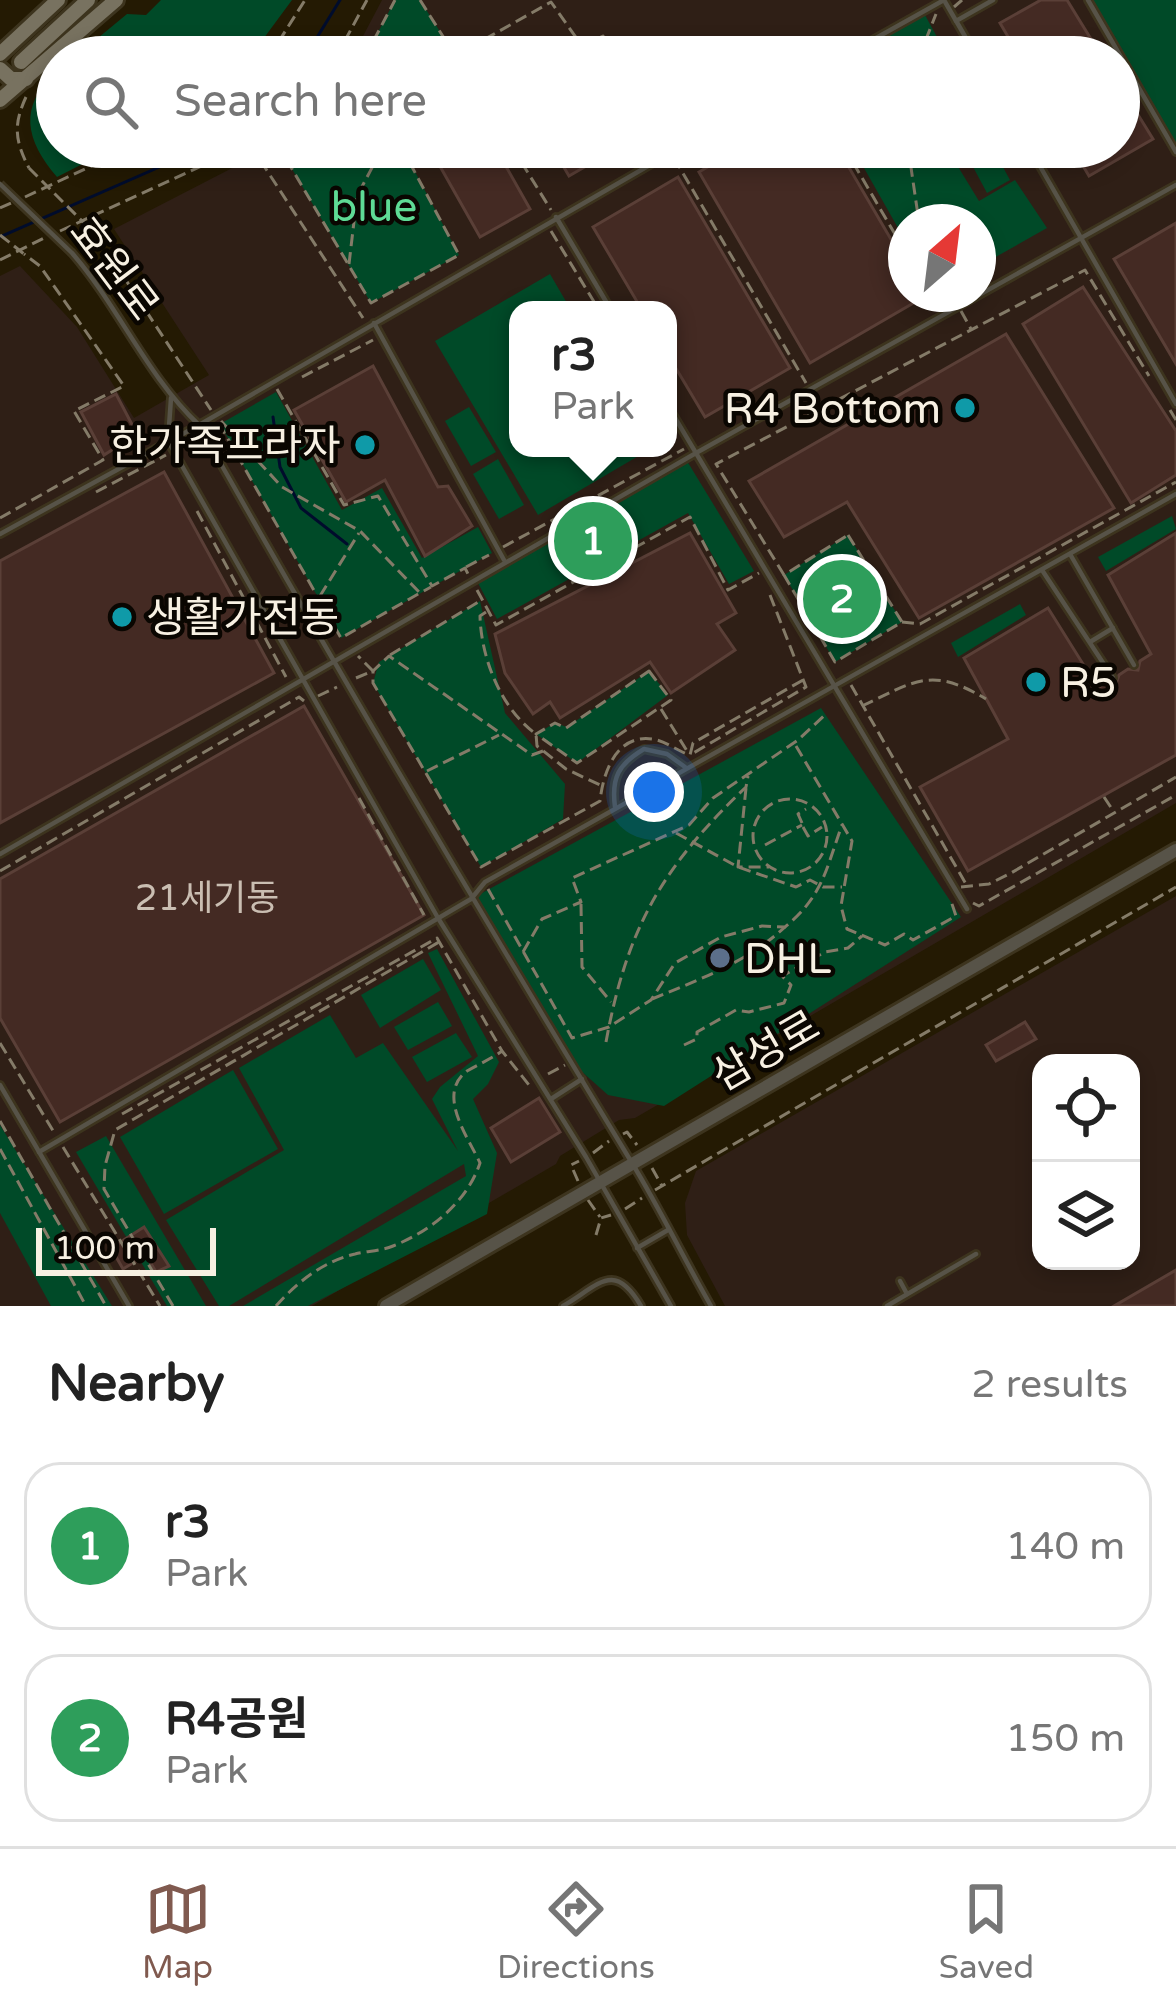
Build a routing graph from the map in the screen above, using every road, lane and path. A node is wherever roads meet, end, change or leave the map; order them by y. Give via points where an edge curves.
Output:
1 (58, 0) edge
2 (88, 0) edge
3 (116, 0) edge
4 (305, 0) edge
5 (367, 0) edge
6 (395, 0) edge
7 (420, 0) edge
8 (944, 0) edge
9 (993, 0) edge
10 (1088, 0) edge
11 (950, 10) junction
12 (956, 21) junction
13 (49, 36) edge
14 (79, 36) edge
15 (282, 36) edge
16 (347, 36) edge
17 (376, 36) edge
18 (442, 36) edge
19 (490, 36) edge
20 (575, 36) edge
21 (880, 36) edge
22 (928, 36) edge
23 (965, 36) edge
24 (1109, 36) edge
25 (36, 48) edge
26 (0, 54) edge
27 (21, 62) dead end
28 (0, 69) edge
29 (36, 77) edge
30 (29, 84) junction
31 (1140, 90) edge
32 (0, 100) edge
33 (1176, 152) edge
34 (87, 168) edge
35 (198, 168) edge
36 (264, 168) edge
37 (292, 168) edge
38 (372, 168) edge
39 (413, 168) edge
40 (525, 168) edge
41 (644, 168) edge
42 (680, 168) edge
43 (856, 168) edge
44 (911, 168) edge
45 (1041, 168) edge
46 (0, 184) edge
47 (1176, 185) edge
48 (917, 204) edge
49 (0, 208) edge
50 (556, 217) junction
51 (888, 222) edge
52 (550, 232) dead end
53 (0, 235) edge
54 (1082, 239) junction
55 (0, 260) edge
56 (349, 265) junction
57 (592, 301) edge
58 (606, 301) edge
59 (941, 312) edge
60 (943, 316) junction
61 (371, 325) junction
62 (376, 338) dead end
63 (297, 379) dead end
64 (273, 382) junction
65 (1153, 383) dead end
66 (810, 389) junction
67 (171, 398) junction
68 (1165, 402) dead end
69 (1176, 404) edge
70 (215, 416) junction
71 (677, 421) edge
72 (1176, 421) edge
73 (200, 425) junction
74 (168, 441) junction
75 (696, 453) junction
76 (669, 457) edge
77 (1176, 482) edge
78 (188, 494) dead end
79 (1176, 494) edge
80 (0, 518) edge
81 (360, 531) junction
82 (0, 534) edge
83 (502, 548) dead end
84 (495, 552) dead end
85 (1070, 554) junction
86 (505, 562) junction
87 (465, 568) junction
88 (1042, 570) junction
89 (761, 572) dead end
90 (784, 575) junction
91 (472, 580) junction
92 (432, 586) junction
93 (421, 593) junction
94 (769, 594) dead end
95 (319, 598) junction
96 (482, 599) junction
97 (488, 611) junction
98 (902, 622) junction
99 (1113, 628) junction
100 (1090, 642) junction
101 (389, 656) junction
102 (331, 661) junction
103 (1134, 665) dead end
104 (373, 671) junction
105 (285, 675) dead end
106 (847, 678) junction
107 (1113, 678) dead end
108 (300, 680) junction
109 (345, 683) junction
110 (835, 685) junction
111 (311, 699) junction
112 (986, 699) dead end
113 (862, 706) junction
114 (660, 707) junction
115 (826, 713) dead end
116 (501, 734) junction
117 (536, 734) junction
118 (794, 743) junction
119 (543, 751) junction
120 (690, 754) junction
121 (694, 762) junction
122 (685, 767) junction
123 (425, 772) junction
124 (748, 774) junction
125 (1176, 777) edge
126 (350, 782) dead end
127 (601, 785) junction
128 (746, 787) junction
129 (1176, 795) edge
130 (1105, 797) dead end
131 (615, 807) junction
132 (809, 807) junction
133 (835, 813) junction
134 (1115, 814) junction
135 (802, 825) junction
136 (824, 825) junction
137 (842, 825) junction
138 (674, 832) junction
139 (691, 843) junction
140 (765, 845) dead end
141 (1176, 850) edge
142 (0, 854) edge
143 (738, 867) junction
144 (771, 867) junction
145 (0, 871) edge
146 (485, 882) junction
147 (966, 885) junction
148 (823, 887) junction
149 (843, 887) junction
150 (1176, 887) edge
151 (949, 894) junction
152 (471, 899) junction
153 (580, 902) junction
154 (967, 909) dead end
155 (438, 918) junction
156 (429, 923) junction
157 (784, 927) junction
158 (862, 936) junction
159 (439, 942) junction
160 (523, 953) junction
161 (651, 1000) junction
162 (614, 1004) junction
163 (609, 1028) junction
164 (606, 1042) dead end
165 (0, 1043) edge
166 (684, 1045) dead end
167 (502, 1051) junction
168 (571, 1062) junction
169 (539, 1079) junction
170 (582, 1079) junction
171 (0, 1085) edge
172 (551, 1099) junction
173 (124, 1113) dead end
174 (0, 1121) edge
175 (59, 1140) junction
176 (0, 1149) edge
177 (39, 1152) junction
178 (633, 1164) junction
179 (601, 1182) junction
180 (649, 1194) junction
181 (619, 1212) junction
182 (668, 1230) junction
183 (596, 1235) dead end
184 (637, 1248) junction
185 (976, 1254) dead end
186 (900, 1281) dead end
187 (907, 1294) junction
188 (86, 1306) edge
189 (106, 1306) edge
190 (129, 1306) edge
191 (160, 1306) edge
192 (173, 1306) edge
193 (276, 1306) edge
194 (386, 1306) edge
195 (563, 1306) edge
196 (641, 1306) edge
197 (671, 1306) edge
198 (711, 1306) edge
199 (886, 1306) edge

1 - 26 main road
2 - 13 main road
3 - 14 main road
4 - 15 path
5 - 16 path
6 - 17 path
7 - 18 path
8 - 11 lane
8 - 21 lane
9 - 12 lane
10 - 24 lane
11 - 12 lane
11 - 22 path via 937,10
12 - 23 lane
19 - 20 path via 551,2
25 - 27 main road
28 - 30 main road
29 - 30 main road
30 - 32 main road
30 - 70 path, bridge via 15,122 29,168 97,236
31 - 33 lane
34 - 49 path
35 - 55 path
36 - 61 path
37 - 56 path
38 - 56 path via 357,196
39 - 56 path via 459,255 370,303
40 - 50 path
41 - 50 lane
42 - 66 path
43 - 51 path
44 - 48 path
45 - 54 lane
46 - 67 lane, 효원로, bridge via 101,287
47 - 54 lane
50 - 58 lane
50 - 61 lane
52 - 57 path
53 - 80 path, bridge via 40,266 124,386 74,411 103,460
54 - 60 lane
54 - 69 lane
59 - 60 path
60 - 66 lane
61 - 64 lane
61 - 86 lane
62 - 63 path
64 - 70 lane
64 - 92 path via 344,505 378,496
65 - 90 path via 1085,270 716,464
66 - 75 lane
67 - 73 lane, 효원로
67 - 74 lane
68 - 72 path
70 - 73 lane
70 - 81 path via 282,487
70 - 95 path
71 - 75 lane
73 - 74 lane
73 - 102 lane, 효원로
74 - 82 lane
74 - 108 lane
75 - 86 lane
75 - 110 lane
76 - 83 path
77 - 98 path via 920,624
78 - 105 path
79 - 85 lane
81 - 93 path
81 - 95 path
84 - 87 path
85 - 88 lane
85 - 99 lane
86 - 91 lane
87 - 91 path
87 - 92 path
88 - 100 lane
88 - 106 lane
89 - 97 path via 728,590 690,517 496,625
90 - 98 path via 848,535
90 - 98 path via 835,662
91 - 96 path
91 - 102 lane
92 - 93 path
93 - 95 path via 341,638
94 - 120 path via 806,687
96 - 97 path
96 - 101 path
97 - 117 path via 480,634 493,678
99 - 100 lane
99 - 103 lane
100 - 107 lane
101 - 104 path
101 - 116 path
102 - 108 lane
102 - 109 lane, 효원로
104 - 109 path
104 - 123 path
106 - 110 lane
106 - 113 path
108 - 111 lane
108 - 142 lane
109 - 111 path
109 - 152 lane, 효원로
110 - 121 lane
110 - 154 lane
111 - 145 path via 299,697
111 - 155 lane
112 - 113 path via 929,677
113 - 147 path
114 - 117 path via 577,763
114 - 117 path via 671,700 649,671 566,728 555,723
114 - 120 path
115 - 118 path
116 - 119 path via 532,754
116 - 123 path
117 - 119 path
118 - 124 path
118 - 133 path
119 - 127 path
120 - 121 path
120 - 127 path via 648,738 632,742 614,754
121 - 122 lane
122 - 131 lane
122 - 131 lane via 644,749 621,763
123 - 127 path via 481,867 600,801
124 - 128 path
124 - 138 path
125 - 134 path
126 - 156 path
128 - 139 path
128 - 143 path
129 - 151 path via 979,906
130 - 134 path
131 - 146 lane
132 - 135 path via 797,814
132 - 136 path
132 - 144 path via 793,799 762,812 754,843
133 - 136 path
133 - 137 path
134 - 147 path via 988,884
135 - 136 path via 808,836
135 - 140 path
136 - 144 path via 828,841 812,867
137 - 148 path
137 - 149 path via 852,841
138 - 139 path
138 - 153 path via 572,878
139 - 143 path
139 - 162 path via 651,902
141 - 178 street, 삼성로
143 - 144 path
143 - 148 path via 796,887 810,880
146 - 152 lane
146 - 160 path
147 - 151 path
148 - 149 path
148 - 157 path
149 - 158 path via 847,929
150 - 180 path
151 - 158 path via 956,916 913,940 904,934 885,945
152 - 155 lane
152 - 168 lane, 효원로
153 - 160 path via 542,919
153 - 162 path via 582,967
155 - 156 lane
155 - 169 lane
156 - 175 lane
157 - 161 path via 732,966
157 - 161 path via 762,926 695,950 675,963
158 - 166 path via 782,976 790,985 784,1003 736,1010
159 - 167 path
159 - 173 path
159 - 192 path via 116,1130 104,1189
160 - 163 path via 572,1038
161 - 163 path
162 - 163 path
163 - 164 path
165 - 175 path
167 - 169 path via 526,1086
167 - 193 path via 464,1073 453,1093 479,1163 468,1191 411,1238 321,1267
168 - 169 path
168 - 170 lane, 효원로
169 - 172 lane
170 - 172 lane
170 - 178 lane, 효원로
171 - 177 lane
172 - 179 lane
174 - 189 path
175 - 177 lane
175 - 191 path
176 - 188 path
177 - 190 lane
178 - 179 street, 삼성로
178 - 180 lane, 효원로
179 - 181 lane
179 - 194 street, 삼성로
180 - 181 path
180 - 182 lane, 효원로
181 - 183 path via 601,1218
181 - 184 lane
182 - 184 lane
182 - 198 lane, 효원로
184 - 197 lane
185 - 187 lane
186 - 187 lane
187 - 199 lane
195 - 196 lane via 618,1279

